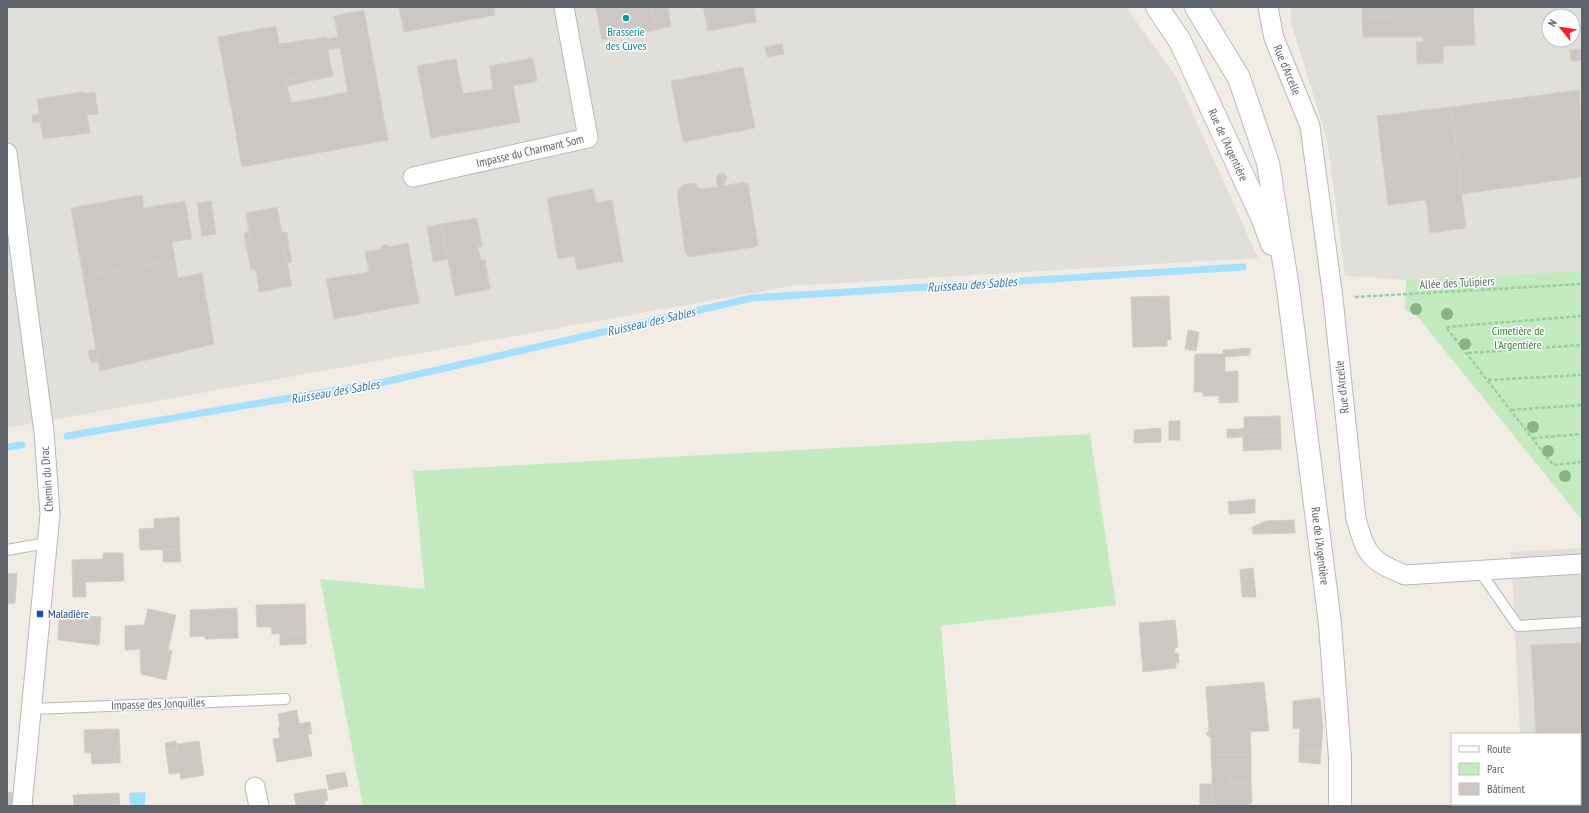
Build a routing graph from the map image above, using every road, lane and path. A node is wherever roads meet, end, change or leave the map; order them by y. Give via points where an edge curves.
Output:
1 (564, 7) edge
2 (1157, 7) edge
3 (1196, 7) edge
4 (1268, 7) edge
5 (7, 153) edge
6 (413, 177) dead end
7 (1582, 284) edge
8 (1288, 288) junction
9 (1333, 298) junction
10 (1582, 316) edge
11 (1582, 345) edge
12 (1467, 353) junction
13 (1582, 375) edge
14 (1488, 380) junction
15 (1582, 405) edge
16 (1511, 410) junction
17 (1582, 434) edge
18 (1533, 438) junction
19 (1582, 462) edge
20 (47, 543) junction
21 (7, 550) edge
22 (1582, 564) edge
23 (1480, 570) junction
24 (1582, 622) edge
25 (285, 699) dead end
26 (32, 709) junction
27 (255, 788) dead end
28 (22, 806) edge
29 (259, 806) edge
30 (1340, 806) edge

1 - 6 street, Impasse du Charmant Som via 588,138
2 - 8 main road, Rue de l'Argentière via 1180,41 1262,218
3 - 8 main road, Rue de l'Argentière via 1239,78 1268,163
4 - 9 street, Rue d'Arcelle via 1274,38 1310,126
5 - 20 street, Chemin du Drac via 44,432 50,514
7 - 9 path, Allée des Tulipiers
8 - 30 main road, Rue de l'Argentière via 1330,624 1340,758
9 - 23 street, Rue d'Arcelle via 1356,519 1365,548 1380,565 1405,575
10 - 12 path via 1446,327
11 - 12 path
12 - 14 path
13 - 14 path
14 - 16 path
15 - 16 path
16 - 18 path
17 - 18 path
18 - 19 path via 1553,465
20 - 21 lane
20 - 26 street, Chemin du Drac
22 - 23 street, Rue d'Arcelle
23 - 24 lane via 1518,626
25 - 26 lane, Impasse des Jonquilles
26 - 28 street, Chemin du Drac
27 - 29 street

